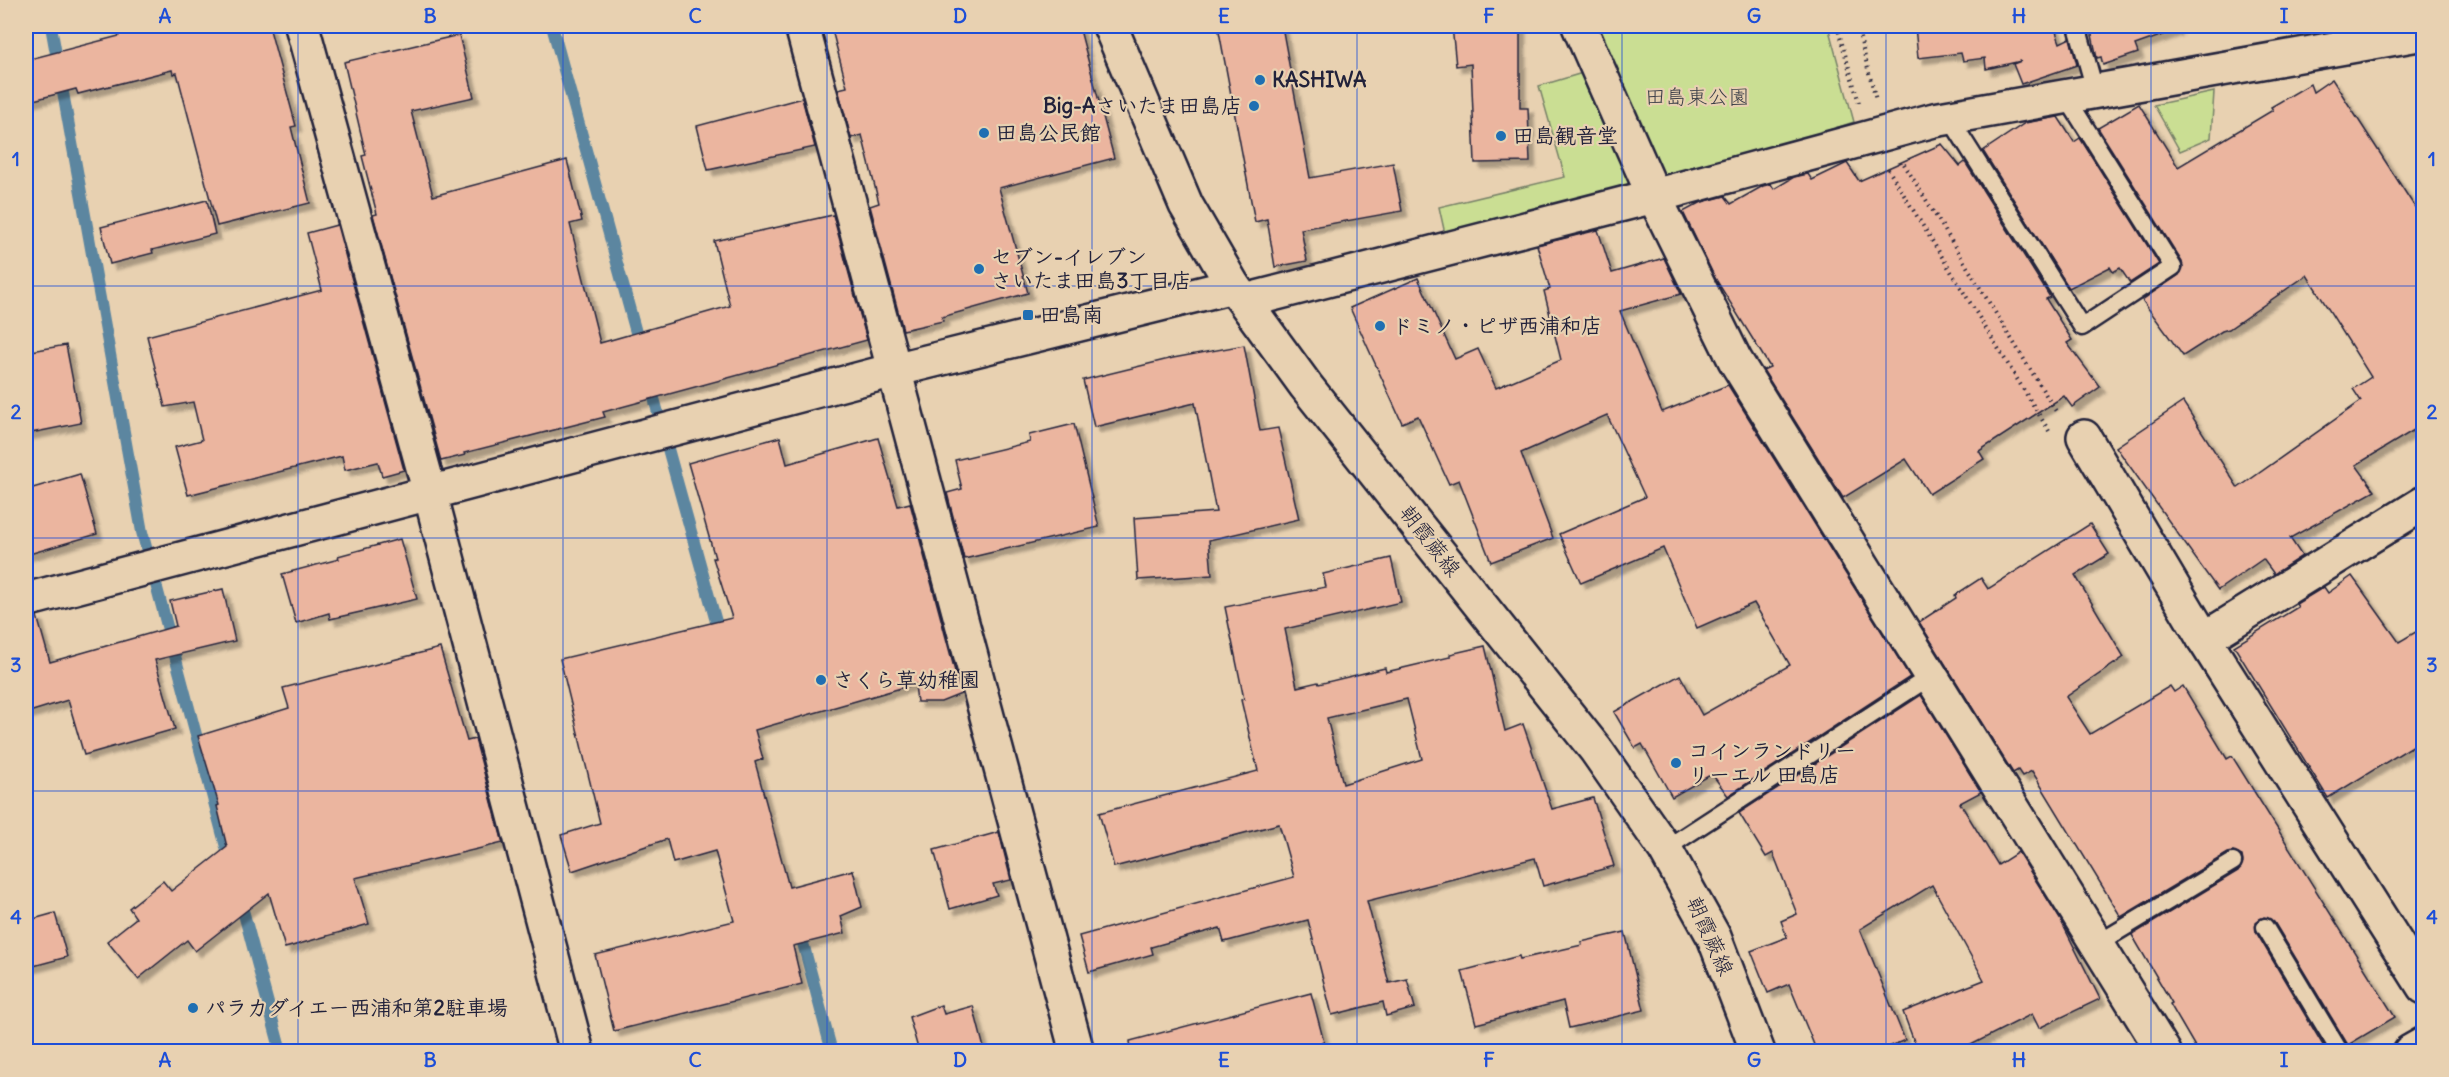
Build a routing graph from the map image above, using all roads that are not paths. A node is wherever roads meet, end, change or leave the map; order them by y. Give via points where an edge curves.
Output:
1 (302, 26) edge
2 (802, 26) edge
3 (1110, 26) edge
4 (1579, 26) edge
5 (2077, 26) edge
6 (2424, 33) edge
7 (2080, 93) junction
8 (1949, 117) junction
9 (1654, 196) junction
10 (1239, 294) junction
11 (894, 370) junction
12 (2084, 436) road end
13 (430, 493) junction
14 (2424, 503) edge
15 (26, 600) edge
16 (2204, 639) junction
17 (1931, 676) junction
18 (1665, 849) junction
19 (2233, 862) dead end
20 (2265, 927) dead end
21 (2097, 944) junction
22 (2424, 987) edge
23 (2424, 1044) edge
24 (577, 1052) edge
25 (1077, 1052) edge
26 (1758, 1052) edge
27 (2164, 1052) edge
28 (2340, 1052) edge
29 (2410, 1052) edge

1 - 13 street
2 - 11 street
3 - 10 street, 朝霞蕨線 via 1186,205
4 - 9 street
5 - 7 lane
6 - 7 street
7 - 8 street
7 - 8 lane via 2174,267 2082,327
8 - 9 street
9 - 10 street
9 - 17 street via 1735,360
10 - 11 street
10 - 18 street, 朝霞蕨線 via 1306,386 1596,750
11 - 13 street
11 - 25 street
12 - 16 street
13 - 15 street
13 - 24 street
14 - 16 street
16 - 22 street
17 - 18 lane
17 - 21 street
18 - 26 street, 朝霞蕨線 via 1714,937
19 - 21 lane
20 - 28 lane
21 - 27 street
23 - 29 street

